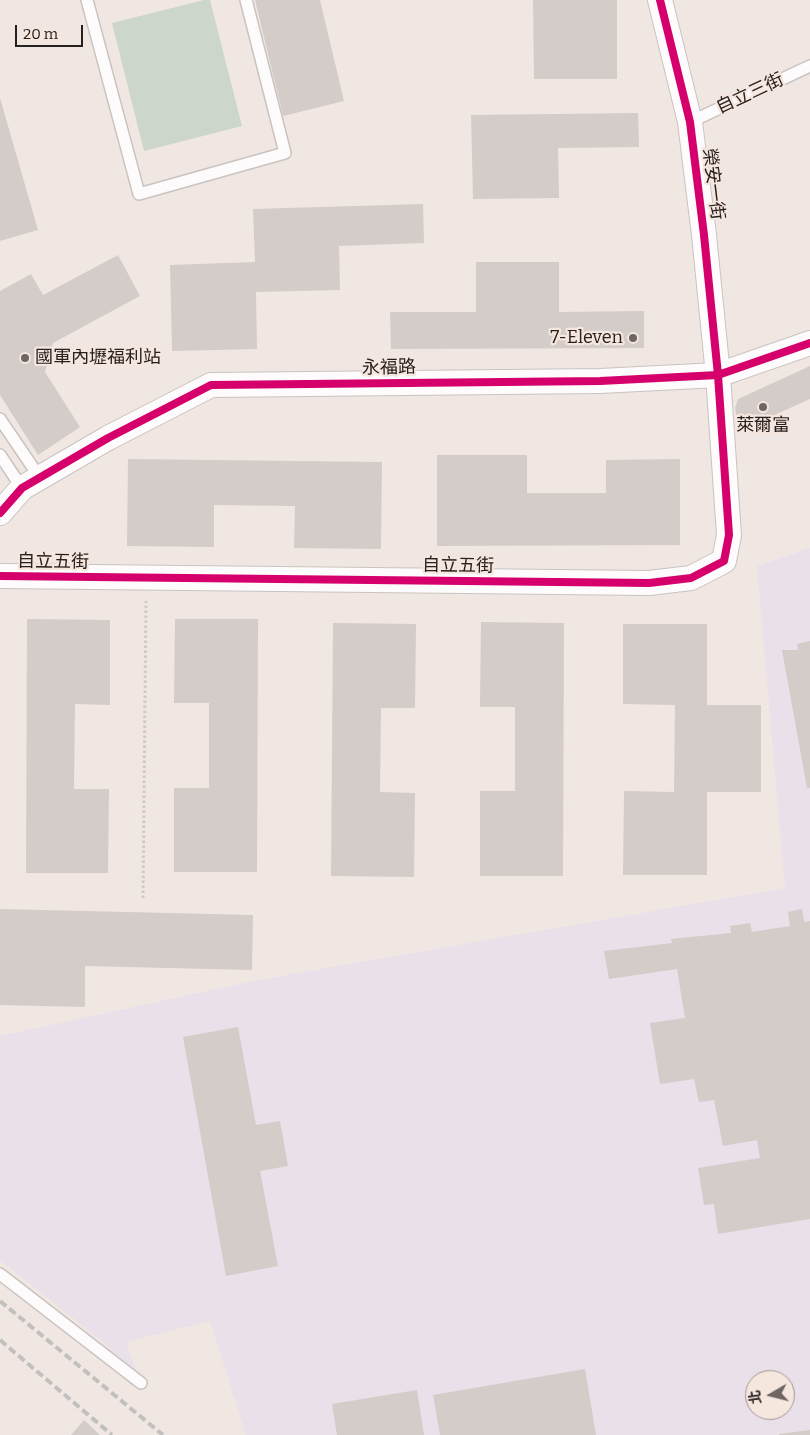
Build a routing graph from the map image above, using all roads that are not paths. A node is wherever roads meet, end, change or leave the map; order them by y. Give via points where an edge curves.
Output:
1 (87, 0) edge
2 (246, 0) edge
3 (660, 0) edge
4 (810, 66) edge
5 (690, 122) junction
6 (810, 343) edge
7 (718, 374) junction
8 (0, 419) edge
9 (0, 455) edge
10 (31, 483) junction
11 (0, 513) edge
12 (0, 576) edge
13 (0, 1274) edge
14 (141, 1383) dead end

1 - 2 lane via 139,194 285,152
3 - 5 street, 榮安一街
4 - 5 lane, 自立三街
5 - 7 street, 榮安一街
6 - 7 street, 永福路
7 - 10 street, 永福路 via 600,381 211,385 108,438
7 - 12 street, 自立五街 via 728,535 724,561 691,578 649,583
8 - 10 lane
9 - 10 lane
10 - 11 street, 永福路
13 - 14 lane

